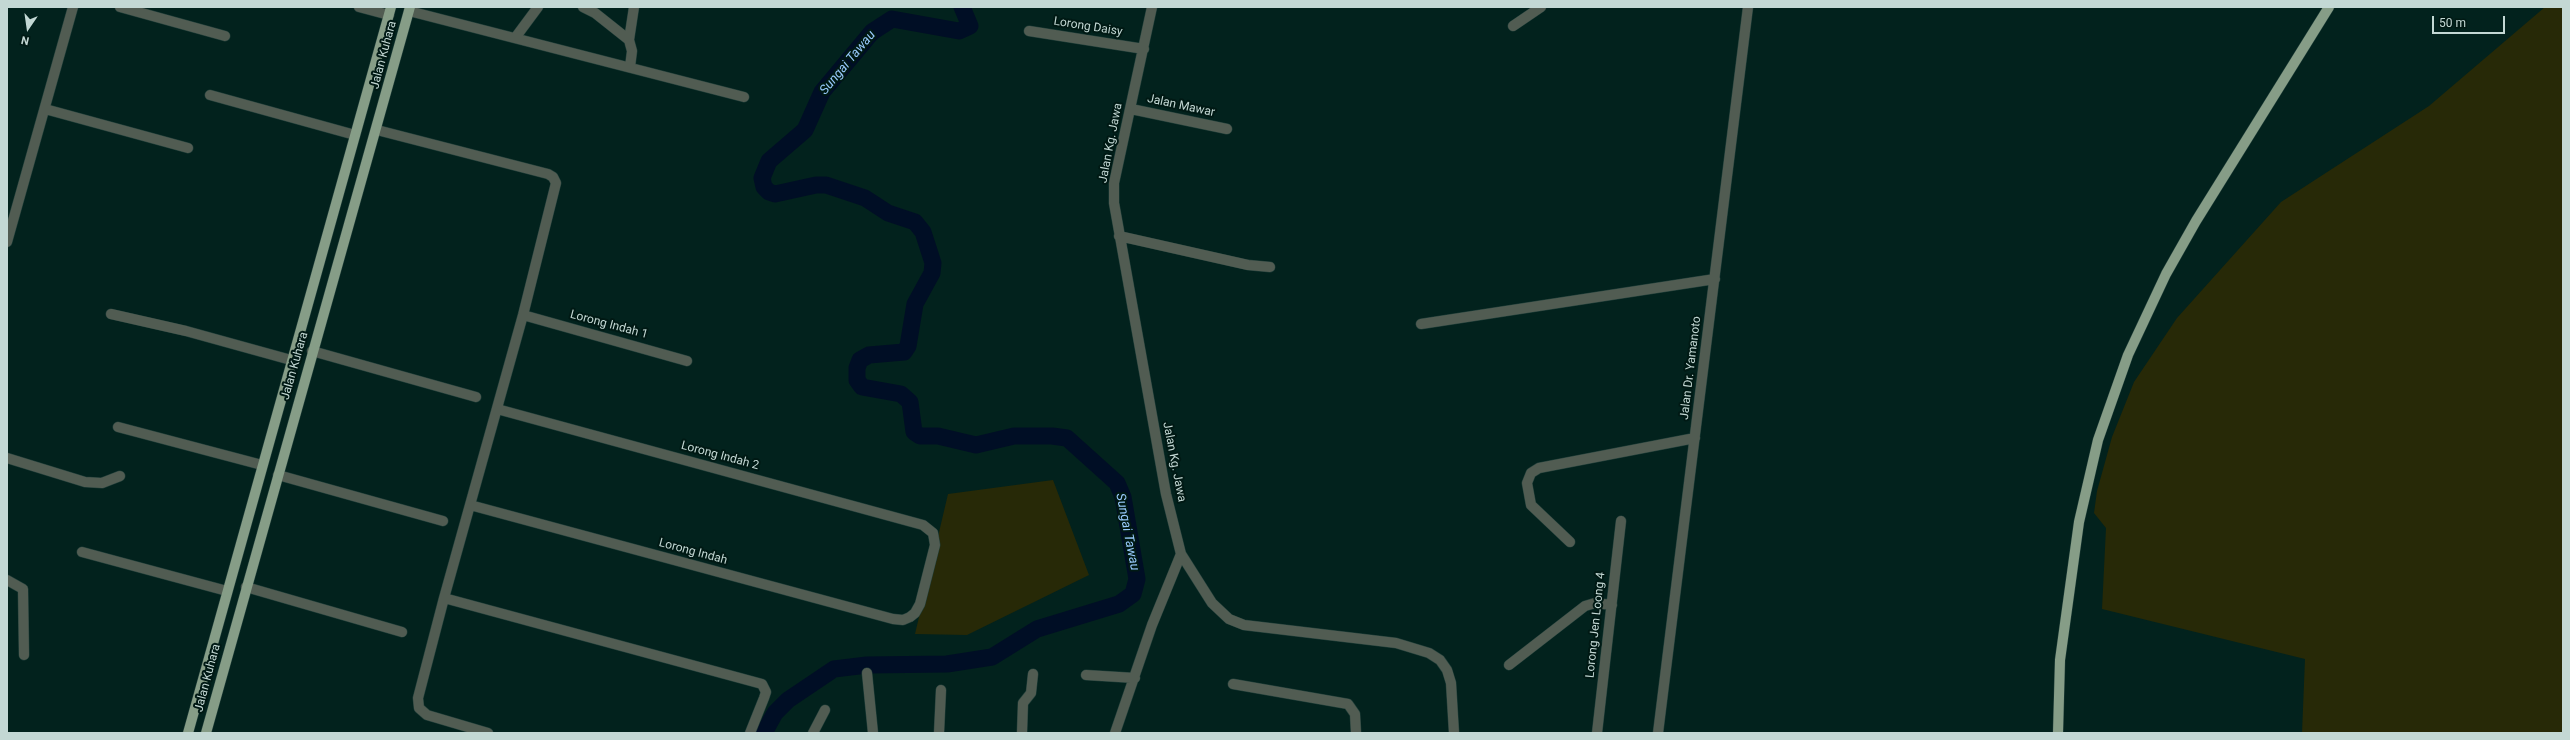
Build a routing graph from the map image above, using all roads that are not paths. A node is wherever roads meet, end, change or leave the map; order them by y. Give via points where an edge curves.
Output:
1 (74, 7) edge
2 (120, 7) edge
3 (359, 7) edge
4 (538, 7) edge
5 (583, 7) edge
6 (634, 7) edge
7 (1152, 7) edge
8 (1541, 7) edge
9 (1748, 7) edge
10 (2329, 7) edge
11 (410, 9) edge
12 (390, 11) edge
13 (1513, 26) dead end
14 (1029, 32) dead end
15 (224, 36) dead end
16 (515, 38) junction
17 (629, 40) junction
18 (1144, 49) junction
19 (630, 67) junction
20 (210, 95) dead end
21 (744, 97) dead end
22 (44, 109) junction
23 (1131, 109) junction
24 (1227, 129) dead end
25 (377, 130) junction
26 (355, 135) junction
27 (188, 148) dead end
28 (1119, 236) junction
29 (7, 242) edge
30 (1270, 267) dead end
31 (1715, 279) junction
32 (110, 314) dead end
33 (523, 315) junction
34 (1421, 324) dead end
35 (312, 351) junction
36 (291, 360) junction
37 (687, 360) dead end
38 (476, 397) dead end
39 (497, 409) junction
40 (118, 427) dead end
41 (1695, 438) junction
42 (7, 458) edge
43 (262, 465) junction
44 (278, 475) junction
45 (120, 476) dead end
46 (470, 506) junction
47 (443, 521) dead end
48 (1621, 521) dead end
49 (1570, 542) dead end
50 (82, 552) dead end
51 (1181, 554) junction
52 (7, 580) edge
53 (246, 587) junction
54 (227, 590) junction
55 (444, 598) junction
56 (1612, 605) junction
57 (910, 617) joint
58 (402, 632) dead end
59 (24, 655) dead end
60 (1509, 665) dead end
61 (867, 673) dead end
62 (1033, 674) dead end
63 (1086, 675) dead end
64 (1136, 678) junction
65 (1233, 684) dead end
66 (941, 690) dead end
67 (825, 710) dead end
68 (188, 733) edge
69 (206, 733) edge
70 (488, 733) edge
71 (750, 733) edge
72 (813, 733) edge
73 (873, 733) edge
74 (940, 733) edge
75 (1022, 733) edge
76 (1115, 733) edge
77 (1356, 733) edge
78 (1454, 733) edge
79 (1597, 733) edge
80 (1658, 733) edge
81 (2058, 733) edge

1 - 22 street
2 - 15 street
3 - 12 street
4 - 16 street
5 - 17 street via 595,13
6 - 17 street
7 - 18 street, Jalan Kg. Jawa
8 - 13 street
9 - 31 street, Jalan Dr. Yamanoto
10 - 81 main road via 2196,221 2166,274 2128,355 2096,447 2079,522 2060,660
11 - 16 street
11 - 25 main road, Jalan Kuhara
12 - 26 main road, Jalan Kuhara
14 - 18 street, Lorong Daisy
16 - 19 street
17 - 19 street via 632,51
18 - 23 street, Jalan Kg. Jawa
19 - 21 street
20 - 26 street
22 - 27 street
22 - 29 street
23 - 24 street, Jalan Mawar
23 - 28 street, Jalan Kg. Jawa via 1114,183
25 - 33 street via 553,177 556,190
25 - 35 main road, Jalan Kuhara
26 - 36 main road, Jalan Kuhara
28 - 30 street via 1248,265
28 - 51 street, Jalan Kg. Jawa via 1173,530
31 - 34 street
31 - 41 street, Jalan Dr. Yamanoto
32 - 36 street via 186,331
33 - 37 street, Lorong Indah 1
33 - 39 street
35 - 38 street
35 - 44 main road, Jalan Kuhara
36 - 43 main road, Jalan Kuhara
39 - 46 street
39 - 57 street, Lorong Indah 2 via 923,525 933,534 935,545 920,604
40 - 43 street
41 - 49 street via 1539,468 1531,473 1527,483 1531,505
41 - 80 street, Jalan Dr. Yamanoto
42 - 45 street via 85,482 102,482
43 - 54 main road, Jalan Kuhara
44 - 47 street
44 - 53 main road, Jalan Kuhara
46 - 55 street
46 - 57 street, Lorong Indah via 893,619 903,620
48 - 56 street, Lorong Jen Loong 4
50 - 54 street
51 - 64 street via 1152,625
51 - 78 street, Jalan Kg. Jawa via 1212,603 1229,619 1244,624 1396,643 1429,653 1440,660 1451,684
52 - 59 street via 15,582 23,589
53 - 58 street
53 - 69 main road, Jalan Kuhara
54 - 68 main road, Jalan Kuhara
55 - 70 street via 418,698 419,708 432,717
55 - 71 street via 762,684 766,692
56 - 60 street via 1595,603 1585,606
56 - 79 street, Lorong Jen Loong 4
61 - 73 street
62 - 75 street via 1031,692 1024,703
63 - 64 street
64 - 76 street
65 - 77 street via 1348,704 1355,714
66 - 74 street
67 - 72 street

